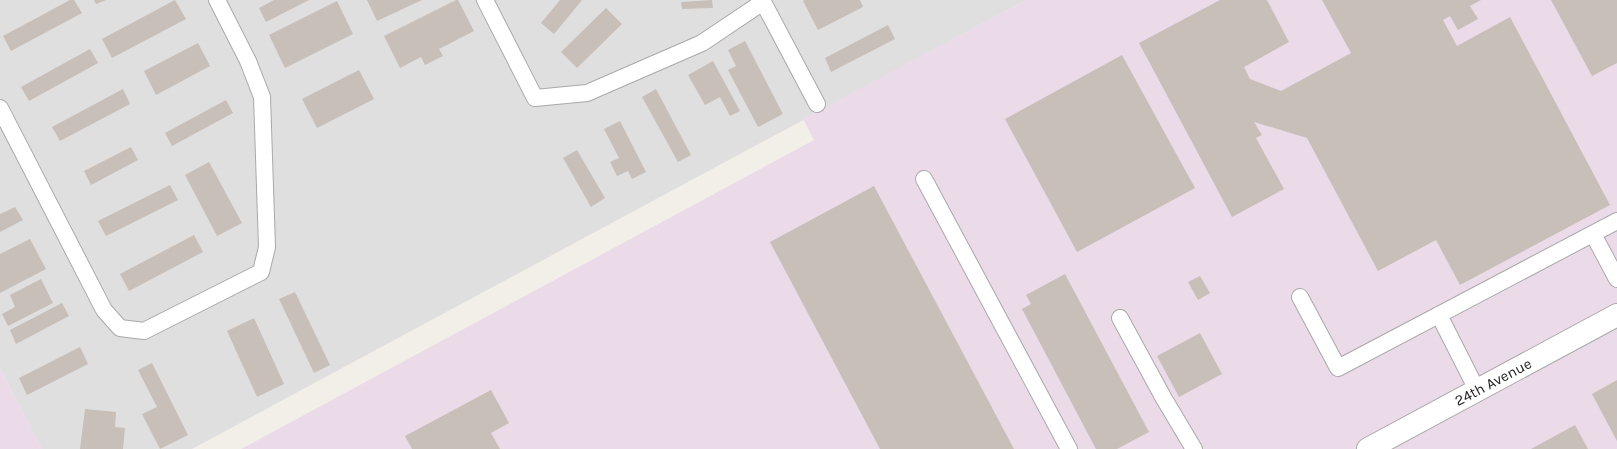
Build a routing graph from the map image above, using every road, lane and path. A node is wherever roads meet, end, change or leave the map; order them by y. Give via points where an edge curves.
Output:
1 (217, 0) edge
2 (485, 0) edge
3 (762, 1) edge
4 (817, 104) dead end
5 (0, 108) edge
6 (924, 179) dead end
7 (1617, 221) edge
8 (1593, 234) junction
9 (1617, 279) edge
10 (1300, 296) dead end
11 (1439, 315) junction
12 (1617, 315) edge
13 (1120, 318) dead end
14 (1477, 390) junction
15 (1069, 449) edge
16 (1194, 449) edge
17 (1368, 449) edge

1 - 5 lane via 248,61 262,97 267,247 261,272 144,331 120,328 104,310
2 - 3 lane via 535,98 587,93 702,43
3 - 4 lane
6 - 15 lane
7 - 8 lane
8 - 9 lane
8 - 11 lane
10 - 11 lane via 1338,368
11 - 14 lane
12 - 14 street, 24th Avenue
13 - 16 lane
14 - 17 street, 24th Avenue

